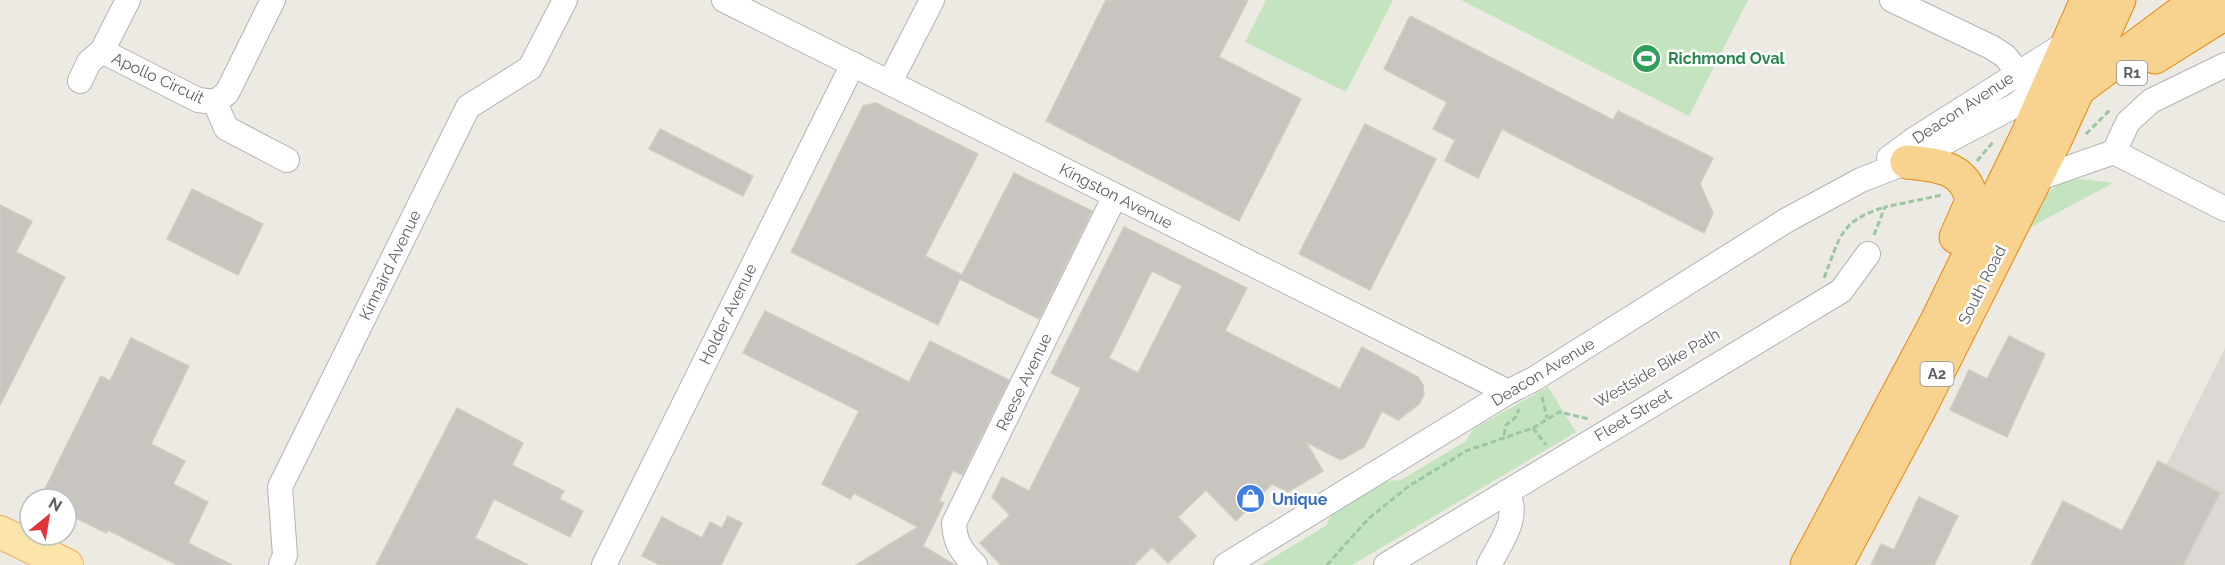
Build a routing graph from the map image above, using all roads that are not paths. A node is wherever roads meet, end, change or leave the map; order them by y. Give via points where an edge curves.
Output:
1 (128, 0) edge
2 (273, 0) edge
3 (565, 0) edge
4 (724, 0) edge
5 (932, 0) edge
6 (1892, 0) edge
7 (2087, 0) edge
8 (2119, 0) edge
9 (2198, 0) edge
10 (2225, 14) edge
11 (2084, 40) junction
12 (102, 51) junction
13 (853, 64) junction
14 (2225, 65) edge
15 (2018, 72) junction
16 (2067, 80) junction
17 (80, 81) dead end
18 (890, 82) junction
19 (215, 102) junction
20 (2042, 137) junction
21 (2114, 152) junction
22 (287, 160) dead end
23 (1907, 162) junction
24 (1861, 180) junction
25 (2034, 180) junction
26 (1115, 196) junction
27 (2225, 209) edge
28 (1868, 254) dead end
29 (1937, 321) junction
30 (1508, 392) junction
31 (1507, 492) junction
32 (0, 532) edge
33 (67, 565) edge
34 (281, 565) edge
35 (604, 565) edge
36 (975, 565) edge
37 (1226, 565) edge
38 (1386, 565) edge
39 (1490, 565) edge
40 (1807, 565) edge
41 (1836, 565) edge

1 - 12 street, Apollo Circuit
2 - 19 street, Apollo Circuit via 227,93
3 - 34 street, Kinnaird Avenue via 530,68 468,107 280,487 285,555
4 - 13 street, Kingston Avenue
5 - 18 street
6 - 15 street via 1991,46
7 - 11 highway
8 - 11 highway
9 - 16 highway, R1
10 - 20 highway, R1 via 2150,59
11 - 15 street, Deacon Avenue
11 - 16 highway
12 - 17 street, Apollo Circuit via 89,62
12 - 19 street, Apollo Circuit via 198,100
13 - 18 street, Kingston Avenue
13 - 35 street, Holder Avenue
14 - 21 street via 2151,100 2128,122
15 - 24 street, Deacon Avenue via 1915,138
16 - 20 highway, South Road / A2
16 - 23 street, Deacon Avenue
18 - 26 street, Kingston Avenue
19 - 22 street, Apollo Circuit via 226,128
20 - 25 highway, South Road / A2
20 - 29 highway, South Road / A2
21 - 25 street
21 - 27 street
23 - 24 street, Deacon Avenue
23 - 29 highway via 1953,170 1971,194 1970,209 1934,283
24 - 30 street, Deacon Avenue via 1787,220 1534,380
25 - 41 highway, South Road / A2
26 - 30 street, Kingston Avenue
26 - 36 street, Reese Avenue via 954,524 960,551
28 - 31 street, Fleet Street via 1841,291
29 - 40 highway, South Road / A2
30 - 37 street, Deacon Avenue
31 - 38 street, Fleet Street
31 - 39 street via 1513,502 1510,524
32 - 33 main road

